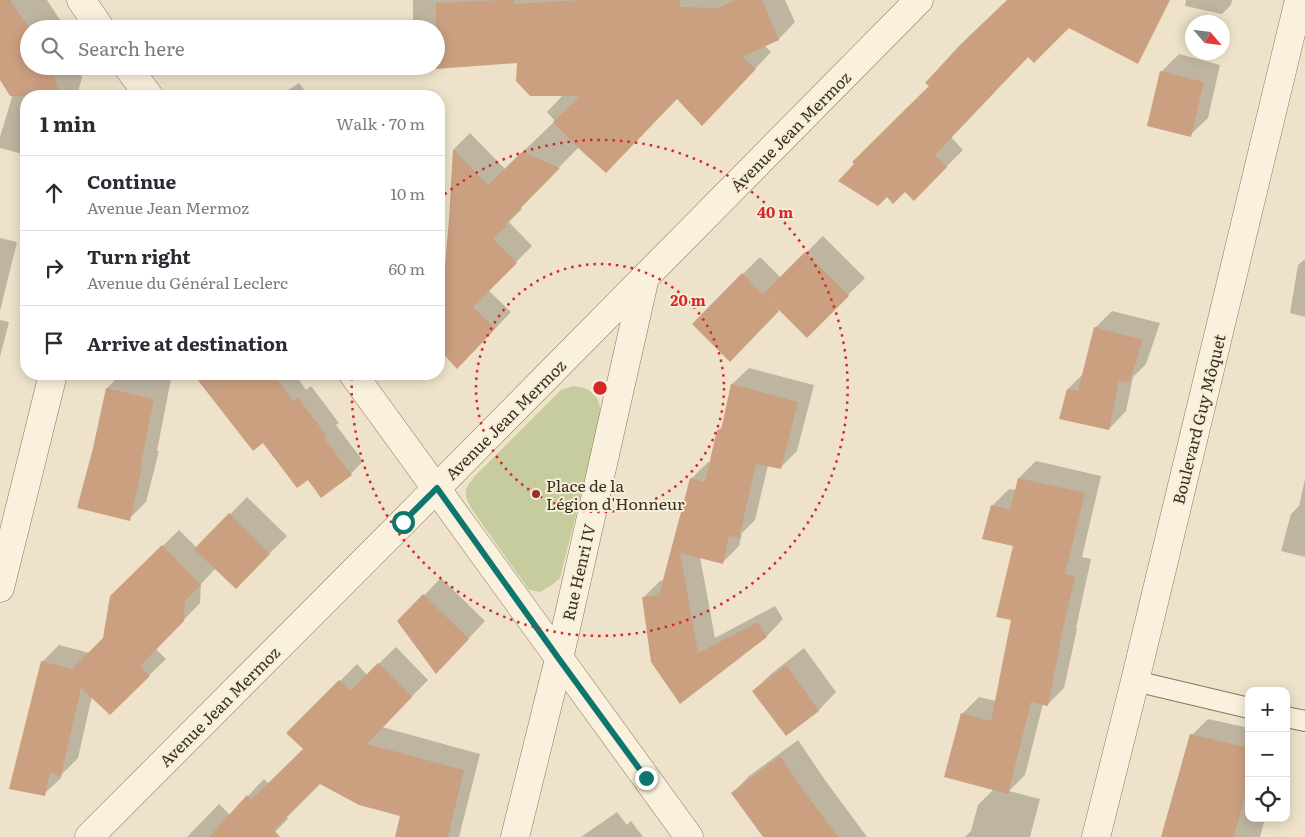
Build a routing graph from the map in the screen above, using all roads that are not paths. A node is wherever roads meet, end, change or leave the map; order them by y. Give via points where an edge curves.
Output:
1 (81, 0) edge
2 (919, 0) edge
3 (1299, 0) edge
4 (95, 20) edge
5 (125, 75) edge
6 (133, 75) edge
7 (122, 90) edge
8 (144, 90) edge
9 (645, 277) junction
10 (52, 380) edge
11 (356, 380) edge
12 (437, 488) junction
13 (0, 588) edge
14 (559, 659) junction
15 (1135, 681) junction
16 (1245, 707) edge
17 (1290, 718) edge
18 (1305, 721) edge
19 (89, 837) edge
20 (515, 837) edge
21 (689, 837) edge
22 (1096, 837) edge

1 - 4 street
2 - 9 street, Avenue Jean Mermoz
3 - 15 street, Boulevard Guy Môquet
5 - 7 street
6 - 8 street
9 - 12 street, Avenue Jean Mermoz
9 - 14 street, Rue Henri IV
10 - 13 street
11 - 12 street
12 - 14 street
12 - 19 street, Avenue Jean Mermoz
14 - 20 street, Rue Henri IV
14 - 21 street
15 - 16 lane
15 - 22 street, Boulevard Guy Môquet
17 - 18 lane

